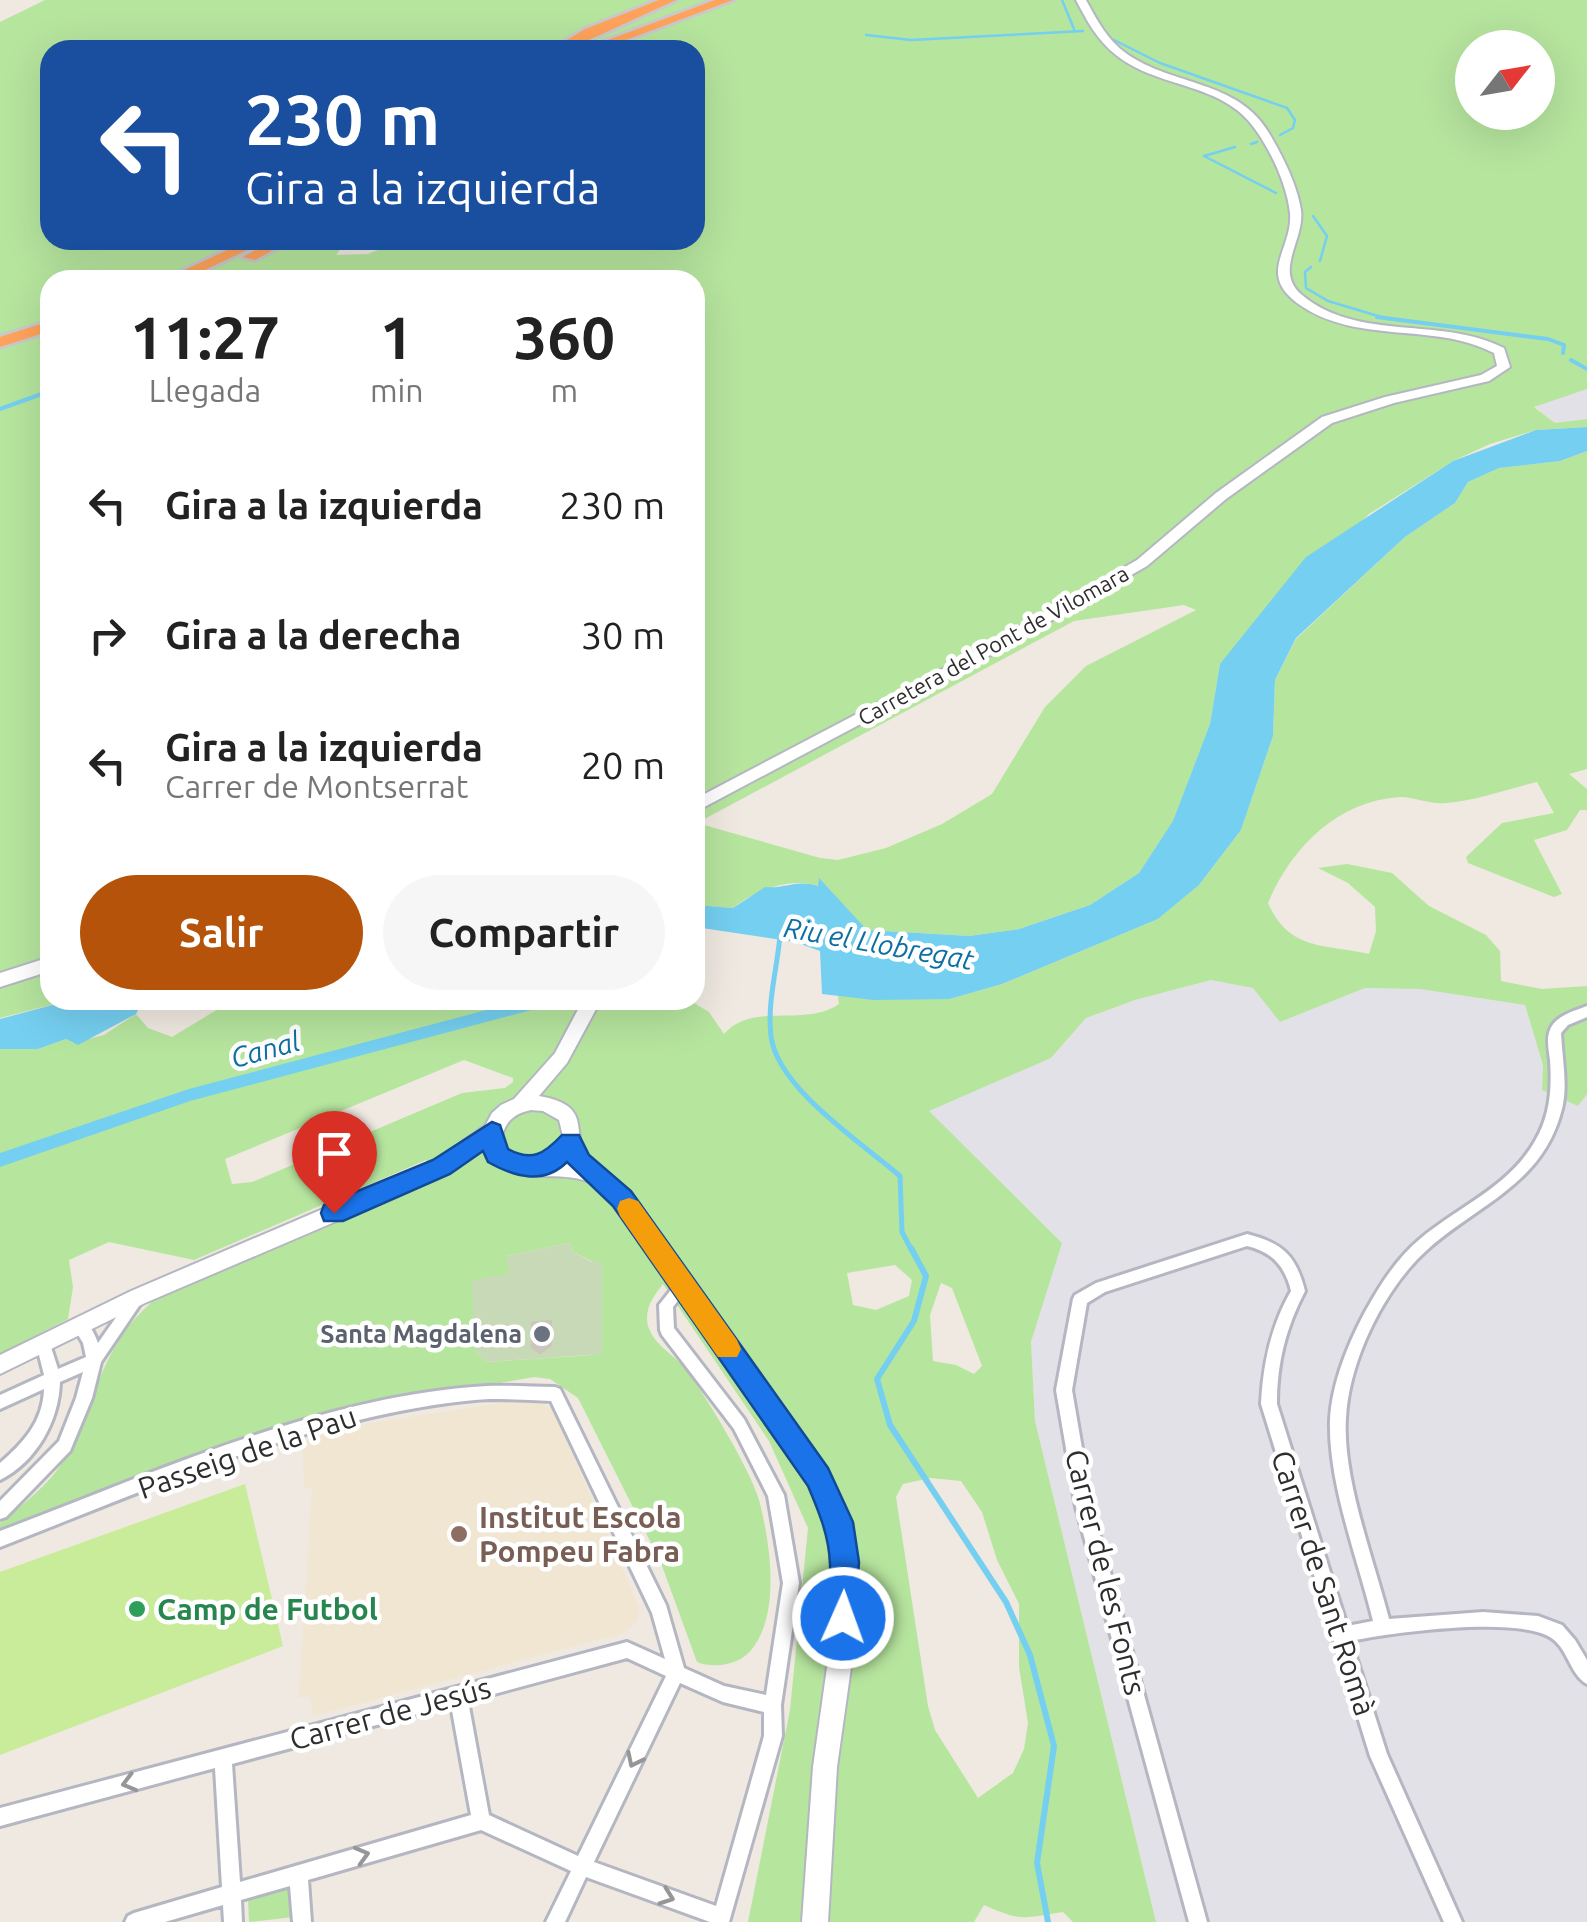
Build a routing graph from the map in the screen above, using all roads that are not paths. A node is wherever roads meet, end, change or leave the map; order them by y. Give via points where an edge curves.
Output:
1 (670, 0) edge
2 (680, 0) edge
3 (702, 0) edge
4 (728, 0) edge
5 (1080, 0) edge
6 (592, 40) edge
7 (593, 40) edge
8 (596, 40) edge
9 (599, 40) edge
10 (238, 250) edge
11 (262, 250) edge
12 (194, 270) edge
13 (218, 270) edge
14 (40, 329) edge
15 (40, 339) edge
16 (0, 342) edge
17 (0, 352) edge
18 (705, 801) edge
19 (40, 967) edge
20 (0, 980) edge
21 (587, 1010) edge
22 (1587, 1011) edge
23 (561, 1058) junction
24 (521, 1104) junction
25 (559, 1109) junction
26 (492, 1132) junction
27 (571, 1142) junction
28 (501, 1159) junction
29 (542, 1166) junction
30 (442, 1167) junction
31 (594, 1176) junction
32 (1270, 1244) joint
33 (683, 1285) junction
34 (138, 1297) junction
35 (80, 1325) junction
36 (43, 1343) junction
37 (94, 1360) junction
38 (0, 1365) edge
39 (54, 1375) junction
40 (0, 1402) edge
41 (0, 1473) edge
42 (0, 1512) edge
43 (0, 1540) edge
44 (1382, 1624) junction
45 (1340, 1636) junction
46 (677, 1672) junction
47 (1587, 1676) edge
48 (458, 1695) junction
49 (774, 1705) junction
50 (223, 1758) junction
51 (0, 1818) edge
52 (481, 1821) junction
53 (583, 1867) junction
54 (298, 1874) junction
55 (232, 1894) junction
56 (721, 1920) edge
57 (134, 1922) edge
58 (234, 1922) edge
59 (302, 1922) edge
60 (555, 1922) edge
61 (815, 1922) edge
62 (1198, 1922) edge
63 (1453, 1922) edge

1 - 6 highway
2 - 7 highway
3 - 8 highway
4 - 9 highway
5 - 18 street, Carretera del Pont de Vilomara via 1113,52 1231,101 1262,130 1295,210 1281,276 1296,296 1350,323 1481,341 1500,351 1504,368 1327,420 1142,563
10 - 12 highway
11 - 13 highway
14 - 16 highway
15 - 17 highway
19 - 20 street
21 - 23 street
22 - 44 street via 1554,1032 1554,1118 1524,1174 1403,1264 1343,1374 1337,1422
23 - 24 street
23 - 25 street
24 - 25 street
24 - 26 street via 502,1115
25 - 27 street via 572,1125
26 - 28 street
26 - 30 street
27 - 29 street
27 - 31 street
28 - 29 street via 520,1168
28 - 30 street
29 - 31 street
30 - 34 street
31 - 33 street via 622,1198
32 - 45 street, Carrer de Sant Romà via 1294,1267 1298,1290 1281,1320 1269,1404
32 - 62 street, Carrer de les Fonts via 1225,1243 1080,1299 1064,1390 1084,1507
33 - 49 street via 666,1305 667,1330 740,1424 776,1495 791,1583
33 - 61 street via 818,1477 838,1522 845,1562 842,1646 825,1767
34 - 35 street
34 - 37 street
35 - 36 street
35 - 37 street
36 - 38 street
36 - 39 street
37 - 39 street
37 - 42 street via 64,1446
39 - 40 street
39 - 41 street via 53,1404 31,1447
43 - 46 street, Passeig de la Pau via 338,1416 504,1388 555,1394 660,1611
44 - 45 street
44 - 47 street via 1528,1621 1558,1632
45 - 63 street, Carrer de Sant Romà via 1380,1756
46 - 48 street, Carrer de Jesús via 627,1650
46 - 49 street, Carrer de Jesús via 722,1694
46 -> 53 street
48 - 50 street, Carrer de Jesús
48 - 52 street
49 - 56 street via 774,1736
50 -> 51 street, Carrer de Jesús
50 - 55 street
52 - 53 street
54 -> 52 street
53 -> 56 street
53 - 60 street
54 - 55 street
54 - 59 street
55 - 57 street
55 - 58 street

